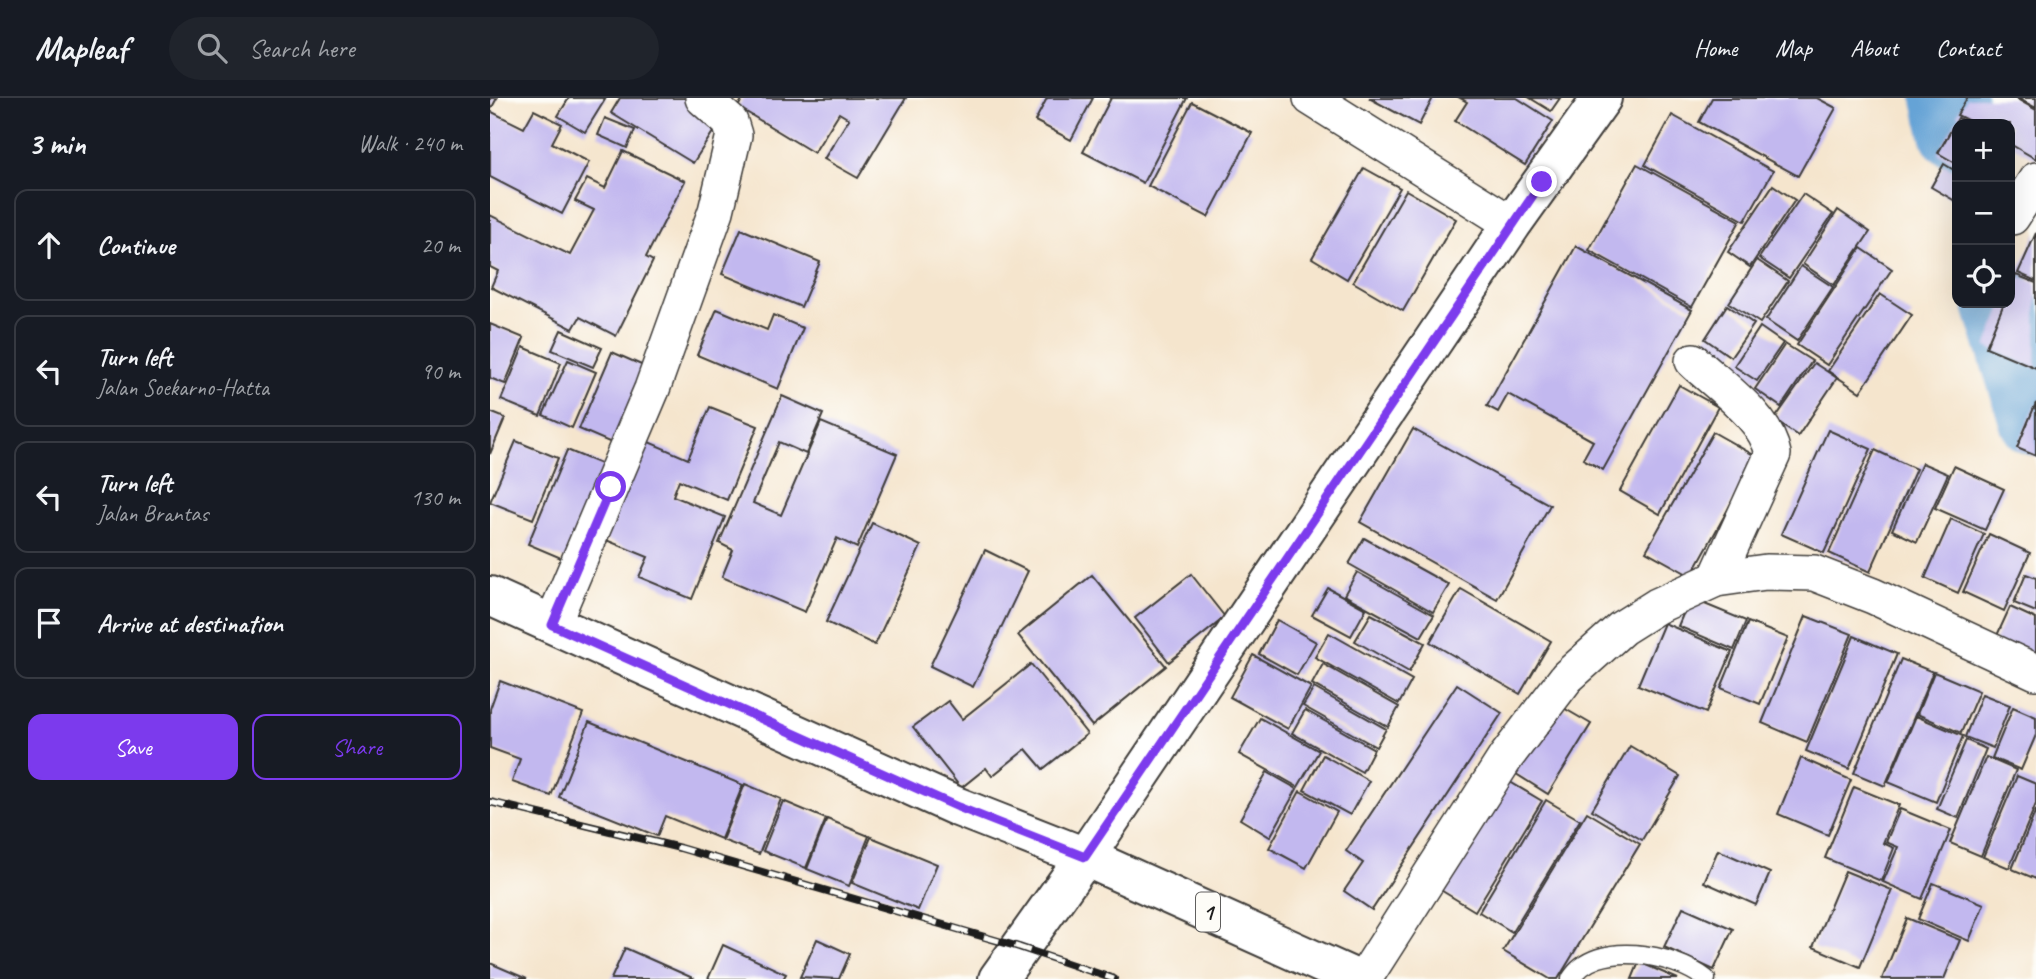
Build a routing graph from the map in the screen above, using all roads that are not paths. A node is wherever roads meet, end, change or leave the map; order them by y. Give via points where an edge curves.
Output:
1 (703, 98) edge
2 (1311, 98) edge
3 (1602, 98) edge
4 (2036, 180) edge
5 (2015, 212) edge
6 (1512, 224) junction
7 (1693, 361) dead end
8 (1716, 579) junction
9 (490, 596) edge
10 (552, 625) junction
11 (2036, 672) edge
12 (1085, 857) junction
13 (998, 979) edge
14 (1356, 979) edge
15 (1364, 979) edge
16 (1571, 979) edge
17 (1706, 979) edge

1 - 10 street via 730,122 734,135 716,211 652,389
2 - 6 street
3 - 6 main road
4 - 5 street
6 - 12 main road
7 - 8 street via 1755,420 1773,454
8 - 11 street via 1766,572 1814,573
8 - 15 street via 1622,628 1567,677 1506,757
9 - 10 main road
10 - 12 main road via 958,807
12 - 13 main road
12 - 14 main road, 1
16 - 17 lane via 1576,970 1629,952 1676,963

